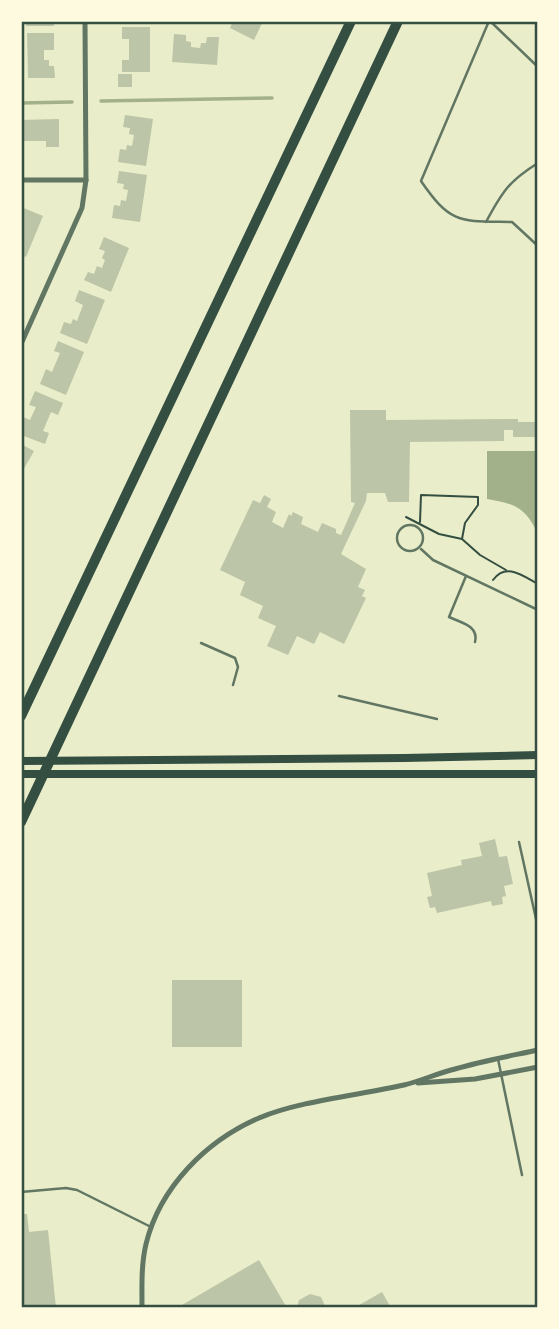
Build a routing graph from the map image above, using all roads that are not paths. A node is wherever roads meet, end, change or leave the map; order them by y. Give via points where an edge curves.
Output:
1 (85, 21) edge
2 (351, 21) edge
3 (398, 21) edge
4 (489, 21) edge
5 (538, 67) edge
6 (538, 163) edge
7 (21, 180) edge
8 (86, 180) junction
9 (486, 222) junction
10 (538, 246) edge
11 (21, 344) edge
12 (421, 549) junction
13 (466, 576) junction
14 (538, 610) edge
15 (475, 642) dead end
16 (201, 643) dead end
17 (233, 685) dead end
18 (339, 696) dead end
19 (21, 716) edge
20 (437, 719) dead end
21 (538, 755) edge
22 (21, 761) edge
23 (21, 774) edge
24 (538, 774) edge
25 (21, 822) edge
26 (519, 842) dead end
27 (538, 928) edge
28 (538, 1050) edge
29 (498, 1058) junction
30 (538, 1067) edge
31 (501, 1074) junction
32 (408, 1084) junction
33 (522, 1175) dead end
34 (21, 1192) edge
35 (151, 1227) junction
36 (142, 1308) edge

1 - 8 street
2 - 19 highway
3 - 25 highway
4 - 5 lane
4 - 9 lane via 421,181 439,207 466,221
6 - 9 lane via 515,178
7 - 8 street
8 - 11 street via 82,208
9 - 10 lane via 512,222
12 - 12 lane via 401,548 397,536 401,528 409,525 421,530
12 - 13 lane
13 - 14 lane
13 - 15 lane via 449,617 474,628
16 - 17 lane via 235,658 238,667
18 - 20 lane
21 - 22 main road
23 - 24 main road
26 - 27 lane
28 - 29 street
29 - 31 lane
29 - 32 street
30 - 31 street
31 - 32 street
31 - 33 lane
32 - 35 street via 293,1108 230,1133 182,1174
34 - 35 lane via 77,1190
35 - 36 street via 143,1267

